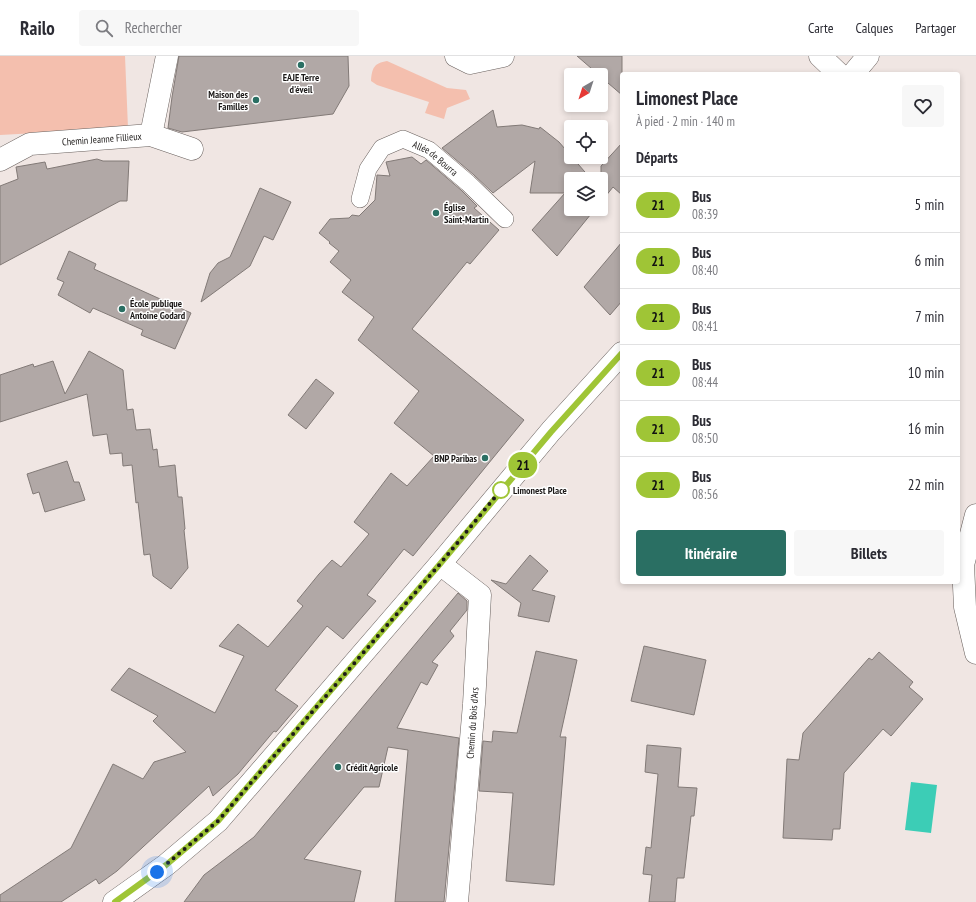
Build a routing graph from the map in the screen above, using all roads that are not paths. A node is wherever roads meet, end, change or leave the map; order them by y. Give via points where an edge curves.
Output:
1 (167, 56) edge
2 (456, 56) edge
3 (503, 56) edge
4 (820, 56) edge
5 (868, 56) edge
6 (837, 72) edge
7 (855, 72) edge
8 (152, 134) junction
9 (192, 149) dead end
10 (0, 160) edge
11 (360, 199) dead end
12 (505, 219) dead end
13 (620, 355) edge
14 (976, 515) edge
15 (440, 564) junction
16 (976, 653) edge
17 (114, 902) edge
18 (457, 902) edge

1 - 8 street, Chemin Jeanne Fillieux
2 - 3 street via 470,63
4 - 6 street
5 - 7 street
8 - 9 street
8 - 10 street, Chemin Jeanne Fillieux via 30,144
11 - 12 street, Allée de Bourra via 368,169 382,148 403,140 429,150
13 - 15 street via 551,432
14 - 16 street via 963,565 965,607
15 - 17 street via 218,821 166,865
15 - 18 street, Chemin du Bois d'Ars via 480,595 474,704

